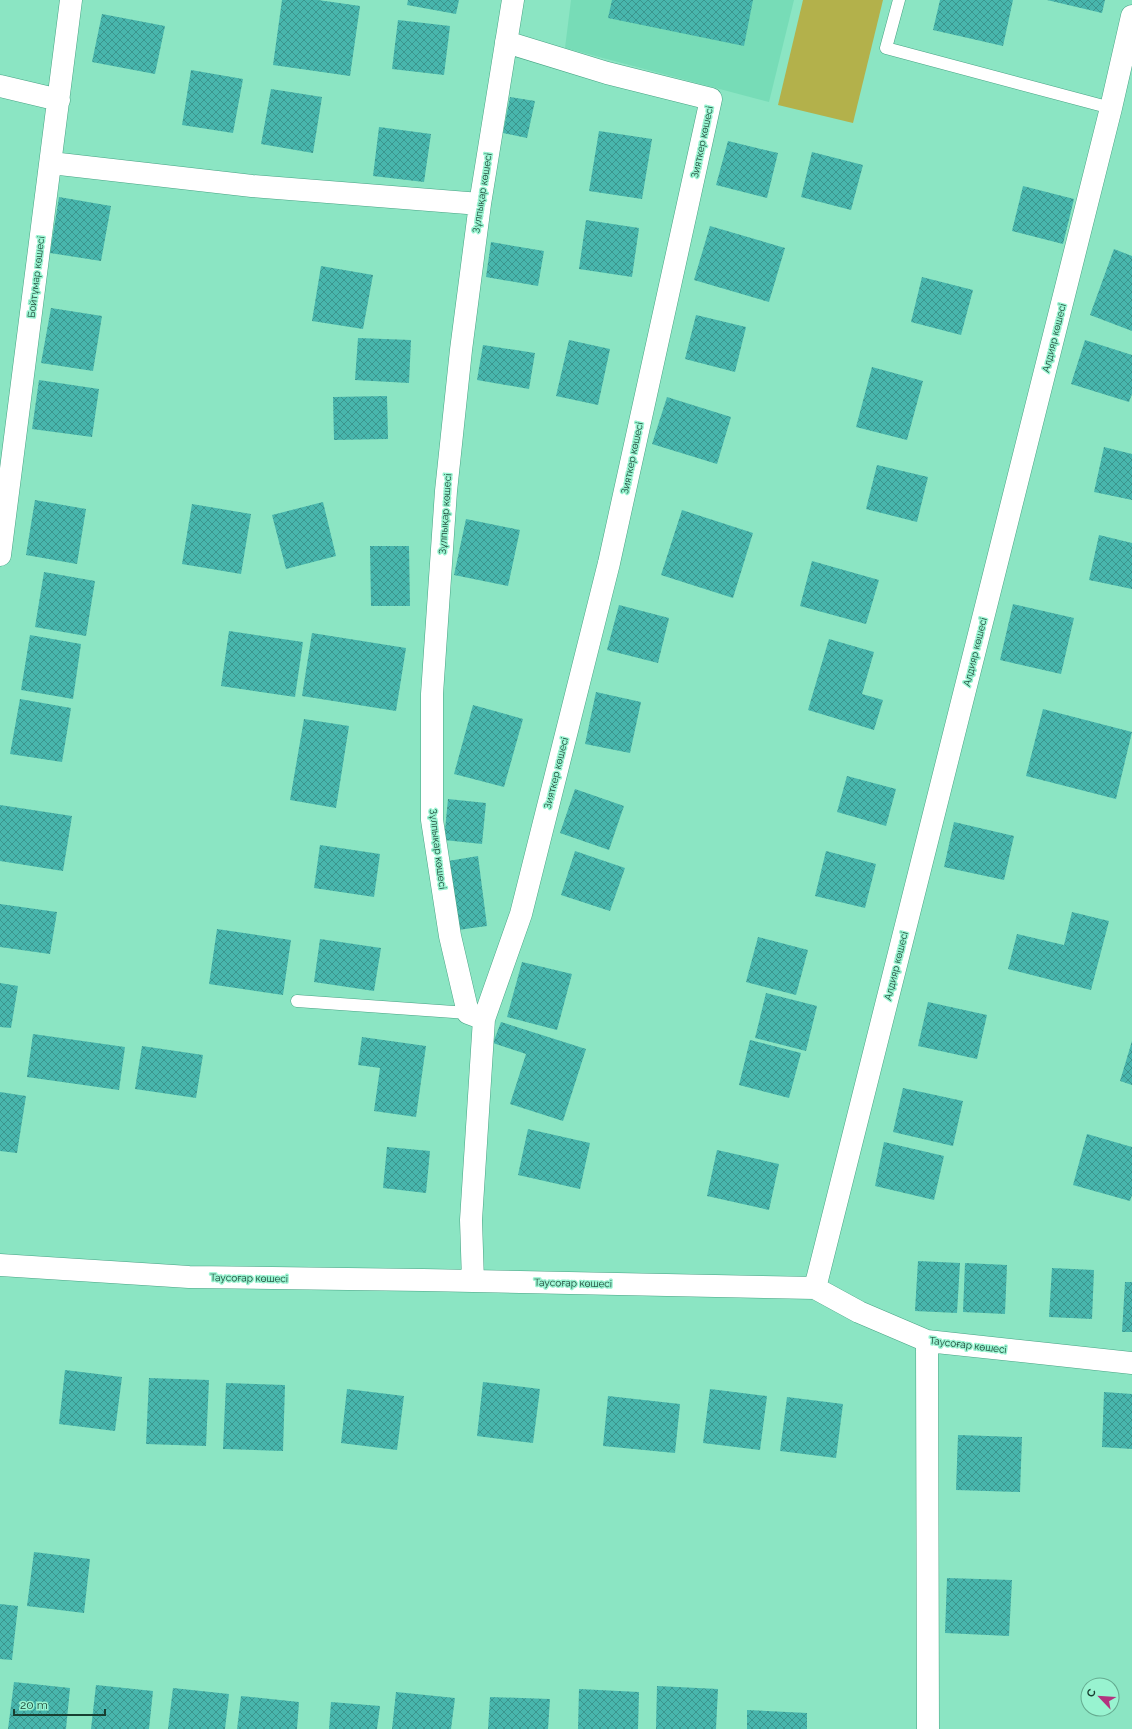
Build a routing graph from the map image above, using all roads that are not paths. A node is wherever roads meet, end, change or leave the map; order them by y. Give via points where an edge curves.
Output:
1 (71, 0) edge
2 (513, 0) edge
3 (899, 0) edge
4 (1132, 16) edge
5 (506, 42) junction
6 (0, 86) edge
7 (59, 100) junction
8 (1111, 108) junction
9 (50, 163) junction
10 (480, 204) junction
11 (0, 555) edge
12 (297, 1001) dead end
13 (476, 1016) junction
14 (0, 1265) edge
15 (474, 1281) junction
16 (815, 1288) junction
17 (927, 1341) junction
18 (1132, 1363) edge
19 (928, 1729) edge

1 - 7 street, Бойтұмар көшесі
2 - 5 street, Зұлпықар көшесі
3 - 8 lane via 886,48
4 - 8 street, Алдияр көшесі
5 - 10 street, Зұлпықар көшесі
5 - 13 street, Зияткер көшесі via 607,73 711,99 609,563 521,914
6 - 7 street
7 - 9 street, Бойтұмар көшесі
8 - 16 street, Алдияр көшесі
9 - 10 street via 252,186
9 - 11 street, Бойтұмар көшесі
10 - 13 street, Зұлпықар көшесі via 446,491 432,694 432,820 450,936
12 - 13 lane
13 - 15 street via 471,1220
14 - 15 street, Тауcоғар көшесі via 189,1277
15 - 16 street, Тауcоғар көшесі
16 - 17 street, Тауcоғар көшесі via 859,1312
17 - 18 street, Тауcоғар көшесі
17 - 19 street

